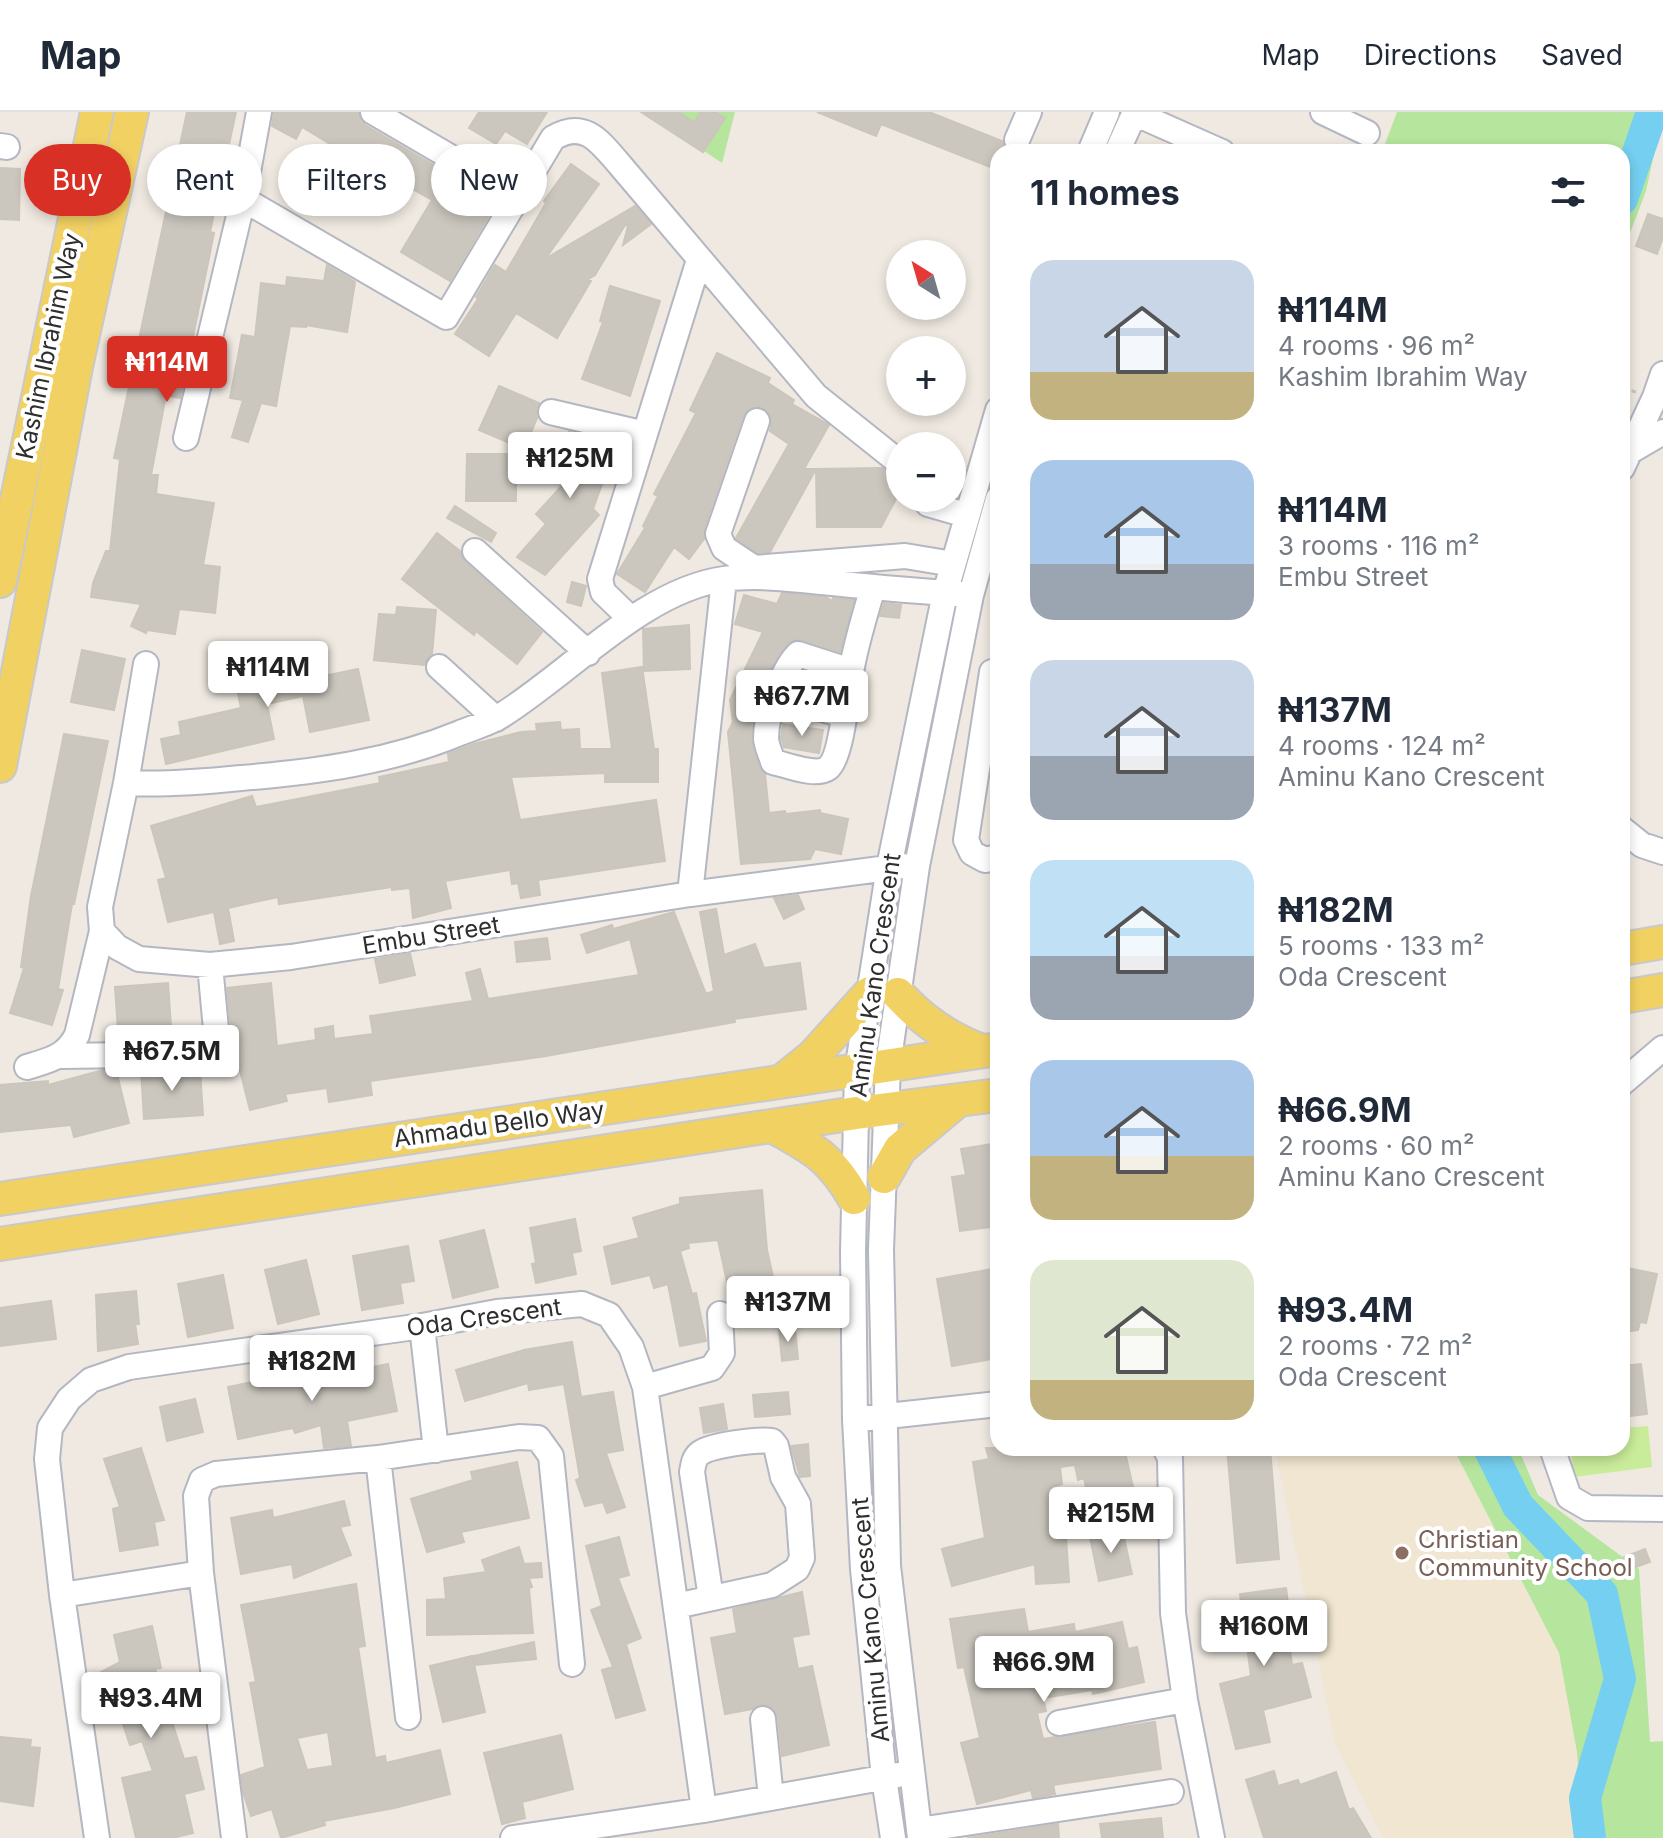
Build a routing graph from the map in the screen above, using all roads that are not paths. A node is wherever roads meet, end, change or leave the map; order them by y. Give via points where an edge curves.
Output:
1 (97, 112) edge
2 (132, 112) edge
3 (259, 112) edge
4 (373, 112) edge
5 (1029, 112) edge
6 (1107, 112) edge
7 (1135, 112) edge
8 (1323, 112) edge
9 (1367, 133) dead end
10 (1017, 140) dead end
11 (253, 144) edge
12 (1093, 144) edge
13 (1121, 144) edge
14 (1205, 144) edge
15 (431, 146) edge
16 (547, 148) edge
17 (262, 210) edge
18 (239, 216) edge
19 (505, 216) edge
20 (699, 260) junction
21 (1663, 374) edge
22 (551, 412) dead end
23 (757, 421) dead end
24 (1663, 432) edge
25 (645, 434) junction
26 (990, 436) edge
27 (186, 438) dead end
28 (1630, 451) edge
29 (886, 452) edge
30 (1630, 457) edge
31 (956, 512) edge
32 (966, 515) junction
33 (990, 527) edge
34 (475, 551) dead end
35 (953, 564) junction
36 (724, 579) junction
37 (0, 581) edge
38 (873, 587) junction
39 (945, 593) junction
40 (971, 595) junction
41 (631, 619) junction
42 (961, 644) junction
43 (588, 653) junction
44 (146, 664) dead end
45 (439, 667) dead end
46 (851, 671) junction
47 (990, 672) edge
48 (774, 697) junction
49 (990, 705) edge
50 (845, 715) junction
51 (496, 719) junction
52 (0, 766) edge
53 (126, 783) junction
54 (1630, 835) edge
55 (1663, 852) edge
56 (990, 859) edge
57 (917, 866) junction
58 (889, 867) junction
59 (690, 894) junction
60 (102, 931) junction
61 (210, 965) junction
62 (884, 994) junction
63 (1663, 1048) edge
64 (990, 1050) edge
65 (62, 1056) junction
66 (27, 1067) dead end
67 (873, 1068) junction
68 (1630, 1076) edge
69 (780, 1083) junction
70 (990, 1096) edge
71 (958, 1100) junction
72 (871, 1112) junction
73 (772, 1126) junction
74 (884, 1177) junction
75 (854, 1198) junction
76 (0, 1199) edge
77 (0, 1244) edge
78 (720, 1314) dead end
79 (422, 1326) junction
80 (645, 1387) junction
81 (990, 1405) edge
82 (885, 1416) junction
83 (855, 1419) junction
84 (436, 1450) junction
85 (1169, 1456) edge
86 (1555, 1456) edge
87 (378, 1458) junction
88 (1663, 1509) edge
89 (201, 1573) junction
90 (62, 1595) junction
91 (711, 1598) junction
92 (676, 1606) junction
93 (572, 1664) dead end
94 (1185, 1700) junction
95 (408, 1717) dead end
96 (763, 1719) dead end
97 (1059, 1723) dead end
98 (910, 1773) junction
99 (884, 1778) junction
100 (1171, 1792) dead end
101 (771, 1798) junction
102 (704, 1810) junction
103 (920, 1834) edge
104 (521, 1837) edge
105 (97, 1838) edge
106 (234, 1838) edge
107 (893, 1838) edge
108 (1212, 1838) edge

1 - 37 main road, Kashim Ibrahim Way
2 - 52 main road, Kashim Ibrahim Way via 76,367
3 - 11 street
4 - 15 street
5 - 10 street
6 - 12 street
7 - 13 street
7 - 14 street
8 - 9 street
16 - 20 street via 564,131 590,135
17 - 19 street via 446,317
18 - 27 street
20 - 25 street
20 - 29 street via 816,396
21 - 28 street
22 - 25 street
23 - 35 street via 718,534 724,548 754,568 905,556
24 - 30 street
25 - 41 street via 600,579 603,592
26 - 32 street, Aminu Kano Crescent
31 - 32 street
32 - 35 street, Aminu Kano Crescent
33 - 40 street, Aminu Kano Crescent
34 - 43 street
35 - 39 street, Aminu Kano Crescent
36 - 38 street
36 - 41 street via 686,590
36 - 59 street
38 - 39 street
38 - 46 street
39 - 40 street
39 - 58 street, Aminu Kano Crescent
40 - 42 street, Aminu Kano Crescent
41 - 43 street
42 - 47 street
42 - 57 street, Aminu Kano Crescent
43 - 51 street
44 - 53 street
45 - 51 street
46 - 48 street via 798,654
46 - 50 street
48 - 50 street
48 - 50 street via 765,740 773,762 827,769
49 - 56 street via 966,840 972,853
51 - 53 street via 371,762 164,785
53 - 60 street via 100,907
54 - 55 street
57 - 58 street, Embu Street
57 - 62 street, Aminu Kano Crescent
58 - 59 street, Embu Street
58 - 62 street, Aminu Kano Crescent
59 - 61 street, Embu Street via 305,955
60 - 61 street, Embu Street via 139,959
60 - 65 street via 77,1035
61 - 65 street via 217,1040 210,1050
62 - 64 main road via 953,1040
62 - 67 street, Aminu Kano Crescent
62 - 69 main road
63 - 68 street
64 - 67 main road, Ahmadu Bello Way
65 - 66 street
67 - 69 main road, Ahmadu Bello Way
67 - 72 street, Aminu Kano Crescent
69 - 76 main road, Ahmadu Bello Way
70 - 71 main road, Ahmadu Bello Way
71 - 72 main road, Ahmadu Bello Way
71 - 74 main road via 900,1149
72 - 73 main road, Ahmadu Bello Way
72 - 74 street, Aminu Kano Crescent
72 - 75 street, Aminu Kano Crescent
73 - 75 main road via 816,1150 840,1172
73 - 77 main road, Ahmadu Bello Way
74 - 82 street, Aminu Kano Crescent
75 - 83 street, Aminu Kano Crescent
78 - 80 street via 722,1353 712,1368
79 - 80 street, Oda Crescent via 582,1304 609,1315 631,1347
79 - 84 street
79 - 90 street, Oda Crescent via 129,1367 91,1380 69,1399 50,1428 47,1459
80 - 92 street, Oda Crescent
81 - 82 street
82 - 83 street
82 - 98 street, Aminu Kano Crescent via 888,1566
83 - 99 street, Aminu Kano Crescent via 863,1569
84 - 87 street
84 - 93 street via 519,1437 538,1438 551,1456
85 - 94 street via 1173,1613
86 - 88 street via 1569,1497 1588,1508
87 - 89 street via 216,1474 202,1480 196,1496
87 - 95 street
89 - 90 street
89 - 106 street
90 - 105 street, Oda Crescent
91 - 91 street via 694,1462 711,1448 772,1441 798,1504 802,1558 797,1569 772,1585
91 - 92 street
92 - 102 street, Oda Crescent
94 - 97 street
94 - 108 street
96 - 101 street
98 - 99 street
98 - 103 street, Aminu Kano Crescent
99 - 101 street
99 - 107 street, Aminu Kano Crescent
100 - 103 street
101 - 102 street
102 - 104 street

